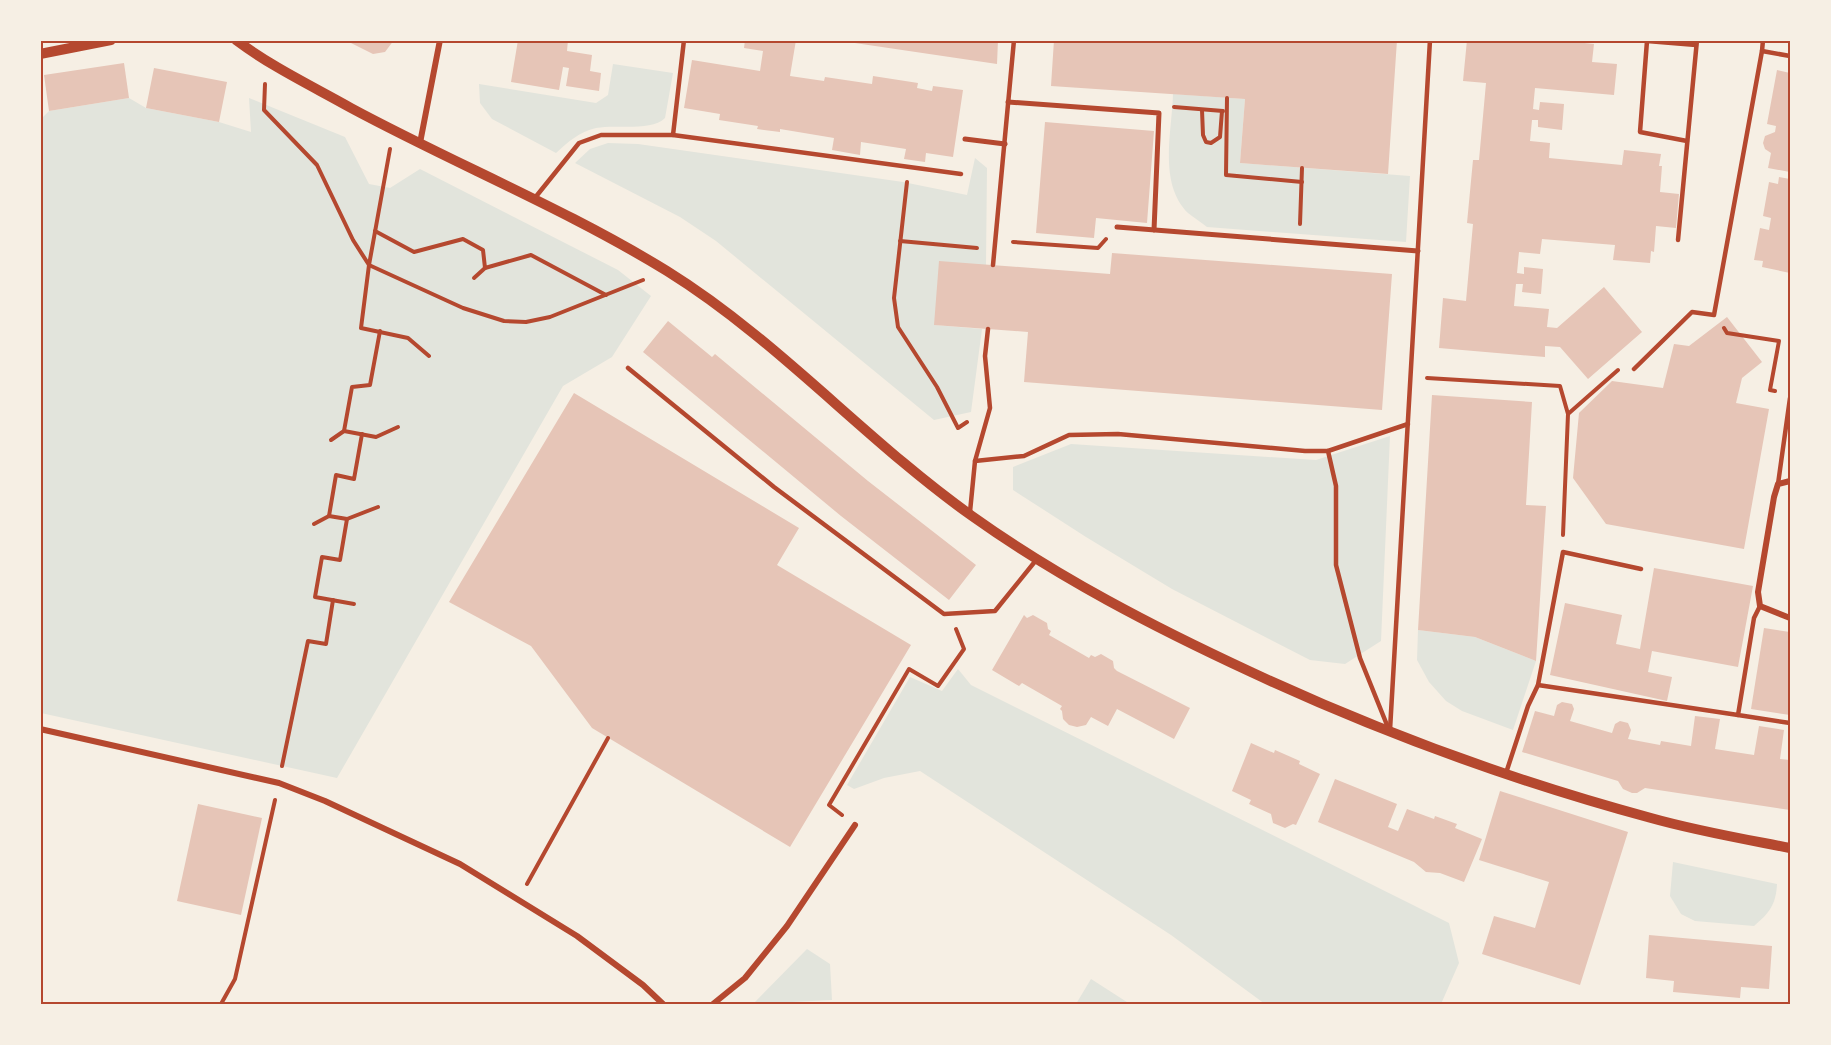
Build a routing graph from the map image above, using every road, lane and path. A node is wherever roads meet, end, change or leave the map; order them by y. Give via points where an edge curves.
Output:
1 (111, 40) edge
2 (236, 40) edge
3 (440, 40) edge
4 (684, 40) edge
5 (1014, 40) edge
6 (1430, 40) edge
7 (1763, 40) edge
8 (1647, 41) edge
9 (1696, 43) edge
10 (1762, 51) junction
11 (40, 54) edge
12 (1791, 56) edge
13 (266, 62) junction
14 (1227, 98) dead end
15 (1008, 102) junction
16 (1202, 110) junction
17 (1224, 111) junction
18 (1160, 113) junction
19 (393, 130) junction
20 (673, 135) junction
21 (965, 139) dead end
22 (1688, 141) junction
23 (420, 143) junction
24 (1005, 144) junction
25 (909, 166) junction
26 (1302, 168) dead end
27 (961, 174) dead end
28 (1302, 182) junction
29 (534, 199) junction
30 (1117, 227) joint
31 (1154, 230) junction
32 (375, 231) junction
33 (995, 240) junction
34 (1678, 240) dead end
35 (900, 241) junction
36 (1299, 242) junction
37 (995, 250) junction
38 (1418, 251) junction
39 (369, 265) junction
40 (993, 265) dead end
41 (485, 268) junction
42 (666, 271) junction
43 (474, 278) dead end
44 (606, 295) junction
45 (1714, 315) junction
46 (988, 329) dead end
47 (380, 331) junction
48 (429, 356) dead end
49 (628, 368) dead end
50 (1634, 369) joint
51 (1411, 377) junction
52 (1772, 384) dead end
53 (1791, 398) edge
54 (990, 408) junction
55 (1568, 414) junction
56 (1408, 424) junction
57 (398, 427) dead end
58 (344, 431) junction
59 (362, 434) junction
60 (331, 440) dead end
61 (1328, 451) junction
62 (975, 461) junction
63 (1791, 481) edge
64 (1778, 484) junction
65 (378, 507) dead end
66 (970, 514) junction
67 (329, 516) junction
68 (347, 519) junction
69 (314, 524) dead end
70 (1563, 552) junction
71 (1037, 559) junction
72 (1641, 569) dead end
73 (333, 600) junction
74 (354, 604) dead end
75 (1760, 606) junction
76 (956, 613) junction
77 (1791, 618) edge
78 (1538, 686) junction
79 (1738, 715) junction
80 (1791, 723) edge
81 (40, 729) edge
82 (1390, 732) junction
83 (608, 738) dead end
84 (1506, 773) junction
85 (279, 783) junction
86 (855, 825) joint
87 (1791, 848) edge
88 (518, 900) junction
89 (221, 1005) edge
90 (663, 1005) edge
91 (713, 1005) edge

1 - 11 street
2 - 13 street
3 - 23 street
4 - 20 lane
5 - 15 lane
6 - 38 lane
7 - 10 lane
8 - 9 lane
8 - 22 lane via 1640,132
9 - 22 lane
10 - 12 lane
10 - 45 lane
13 - 19 street
13 - 39 path via 264,110 317,165
14 - 17 path
15 - 18 street
15 - 24 lane
16 - 17 path
16 - 17 path via 1203,135 1211,143 1220,137
16 - 18 path via 1172,107
17 - 28 path via 1226,175
18 - 31 street
19 - 23 street
19 - 32 path
20 - 25 lane
20 - 29 lane via 601,135 579,143
21 - 24 street
22 - 34 lane
23 - 29 street
24 - 33 lane
25 - 27 lane
25 - 35 path
26 - 28 path
28 - 36 path
29 - 42 street
30 - 31 street
30 - 33 path via 1098,248
31 - 36 street
32 - 39 path
32 - 41 path via 414,252 463,238 483,250
33 - 37 lane
35 - 37 path
35 - 54 path via 894,298 898,327 958,428
36 - 38 street
37 - 40 lane
38 - 51 lane
39 - 44 path via 463,308 504,321 550,317
39 - 47 path via 361,328
41 - 43 path
41 - 44 path via 531,255
42 - 44 path
42 - 66 street via 768,345 907,466
45 - 50 lane via 1692,312
45 - 52 path via 1728,333 1779,341
46 - 54 lane via 985,356
47 - 48 path via 408,338
47 - 58 path via 370,385 352,387
49 - 76 lane via 774,487 944,614
50 - 55 path via 1620,369
51 - 55 path via 1560,386
51 - 56 lane
53 - 64 lane
54 - 62 lane
55 - 70 path
56 - 61 lane
56 - 82 lane
57 - 59 path via 376,436
58 - 59 path
58 - 60 path
59 - 67 path via 354,479 336,476
61 - 62 lane via 1118,434 1069,435 1024,456
61 - 82 lane via 1336,486 1336,565 1360,658
62 - 66 lane
63 - 64 street
64 - 75 street via 1758,592
65 - 68 path
66 - 71 street
67 - 68 path
67 - 69 path
68 - 73 path via 340,560 322,557 315,597
70 - 72 lane
70 - 78 lane
71 - 76 lane via 995,611
71 - 82 street via 1167,632
73 - 74 path
73 - 85 path via 326,644 308,641
75 - 77 street
75 - 79 lane via 1754,618
76 - 86 path via 956,630 964,649 938,686 909,669 829,805
78 - 79 lane
78 - 84 lane
79 - 80 lane
81 - 85 street
82 - 84 street
83 - 88 path
84 - 87 street via 1653,819
85 - 88 street via 460,864
85 - 89 path via 235,979
86 - 91 street via 787,926 745,978
88 - 90 street via 577,936 643,985

